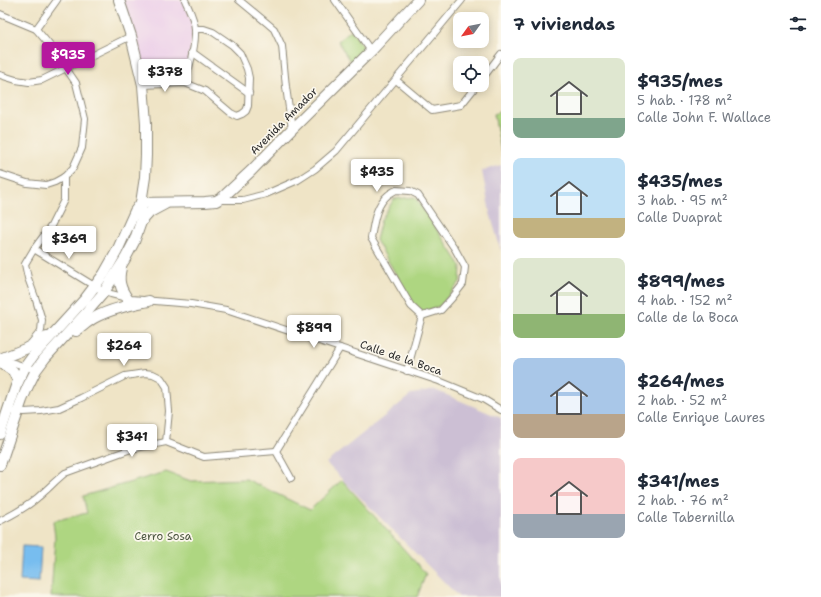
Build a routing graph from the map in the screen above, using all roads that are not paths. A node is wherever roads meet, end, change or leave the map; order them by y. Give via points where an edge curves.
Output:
1 (57, 0) edge
2 (119, 0) edge
3 (185, 0) edge
4 (239, 0) edge
5 (335, 0) edge
6 (417, 0) edge
7 (462, 0) edge
8 (0, 14) edge
9 (36, 29) junction
10 (195, 29) junction
11 (131, 36) junction
12 (372, 51) junction
13 (192, 52) junction
14 (501, 54) edge
15 (66, 68) junction
16 (489, 70) edge
17 (0, 75) edge
18 (396, 80) junction
19 (185, 83) junction
20 (143, 85) junction
21 (471, 92) edge
22 (248, 93) junction
23 (292, 129) junction
24 (0, 174) edge
25 (64, 177) junction
26 (216, 200) junction
27 (141, 202) junction
28 (169, 203) junction
29 (141, 222) junction
30 (34, 249) junction
31 (121, 267) junction
32 (99, 289) junction
33 (127, 298) junction
34 (148, 301) junction
35 (422, 316) junction
36 (57, 331) junction
37 (56, 347) junction
38 (340, 348) junction
39 (24, 349) junction
40 (0, 361) edge
41 (25, 367) junction
42 (36, 370) junction
43 (407, 371) junction
44 (18, 381) junction
45 (13, 409) junction
46 (501, 410) edge
47 (0, 434) edge
48 (166, 442) junction
49 (276, 451) junction
50 (0, 465) edge
51 (291, 478) dead end
52 (0, 521) edge

1 - 9 street
2 - 11 main road
3 - 10 street via 191,11
4 - 23 street via 274,30 282,46
5 - 12 street
6 - 12 main road, Avenida Amador
7 - 18 street
8 - 9 street
9 - 15 street
10 - 13 street
10 - 22 street via 212,32 240,53 248,73
11 - 15 street
11 - 20 main road
12 - 23 main road, Avenida Amador
13 - 19 street
13 - 22 street
14 - 16 street
15 - 17 street via 42,80 29,82
15 - 25 street via 76,83 85,118 82,148 73,168
18 - 21 street via 432,110 461,105
18 - 26 street via 336,151 315,169 298,180 266,194 243,200
19 - 20 street
19 - 22 street via 205,91 237,116 246,111
20 - 27 main road via 146,155
23 - 26 main road, Avenida Amador via 230,191
24 - 25 street via 27,184 46,185
25 - 30 street via 64,200 51,226
26 - 28 main road, Avenida Amador
27 - 28 main road, Avenida Amador
27 - 29 main road
27 - 32 main road via 104,274
28 - 29 main road via 152,210
29 - 31 main road
30 - 32 street, Calle de la Boca
30 - 39 street via 25,264 42,320 42,331
31 - 32 main road
31 - 33 main road via 120,283
32 - 33 street, Calle de la Boca
32 - 36 main road via 85,299
32 - 37 main road via 97,301
33 - 34 street, Calle de la Boca
34 - 37 main road via 96,317
34 - 38 street, Calle de la Boca via 184,303 226,310
35 - 35 street via 441,310 452,298 463,284 465,267 418,195 410,191 396,190 387,195 378,206 371,238 411,306
35 - 43 street
36 - 39 main road
36 - 41 main road
37 - 42 main road
38 - 43 street, Calle de la Boca
38 - 49 street
39 - 40 main road
40 - 41 street
40 - 44 main road via 12,371
41 - 42 street
41 - 44 main road
42 - 45 main road
43 - 46 street, Calle de la Boca via 483,399
44 - 45 main road
45 - 47 main road
45 - 48 street via 41,412 59,408 125,376 153,374 161,378 167,387 169,411
45 - 50 main road
48 - 49 street via 204,457
48 - 52 street via 131,449 65,473 36,500
49 - 51 street

